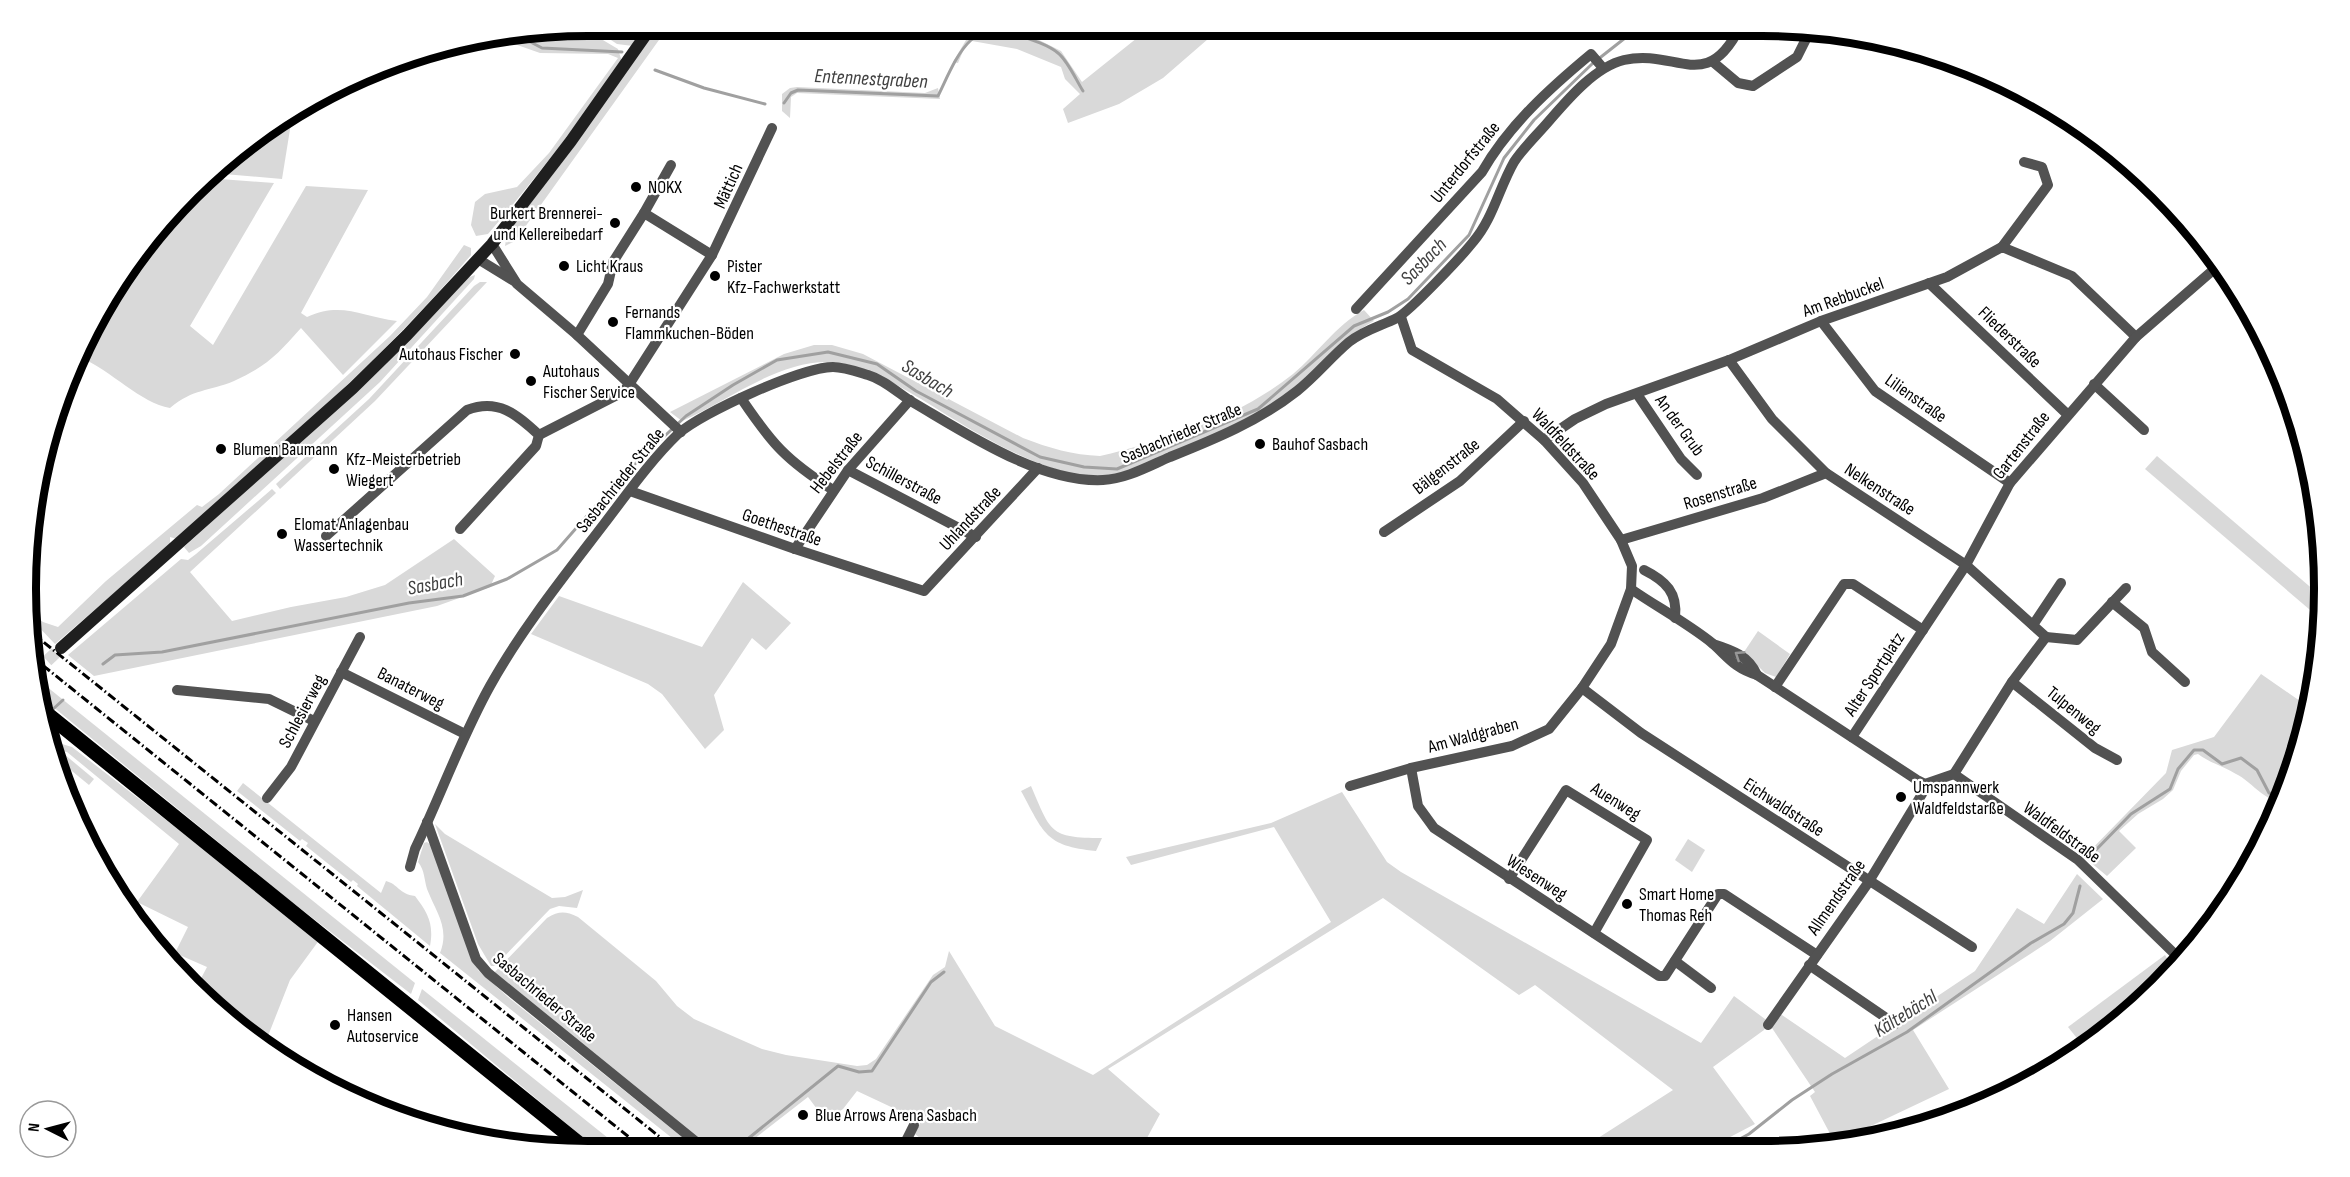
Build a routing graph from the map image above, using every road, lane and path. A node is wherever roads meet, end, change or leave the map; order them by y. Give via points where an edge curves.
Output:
1 (645, 36) edge
2 (1736, 36) edge
3 (1806, 38) edge
4 (1713, 62) junction
5 (1599, 63) junction
6 (772, 129) dead end
7 (2024, 162) dead end
8 (671, 165) dead end
9 (644, 213) junction
10 (492, 244) junction
11 (2002, 247) junction
12 (712, 255) junction
13 (478, 260) junction
14 (2213, 270) edge
15 (1929, 283) junction
16 (517, 284) junction
17 (1356, 309) dead end
18 (1401, 317) junction
19 (1821, 321) junction
20 (577, 335) junction
21 (2136, 337) junction
22 (1729, 360) junction
23 (630, 383) junction
24 (2094, 384) junction
25 (1637, 394) junction
26 (741, 398) junction
27 (910, 400) junction
28 (2067, 414) junction
29 (1524, 421) junction
30 (679, 430) junction
31 (2144, 430) dead end
32 (539, 435) junction
33 (1544, 440) junction
34 (1038, 468) junction
35 (848, 470) junction
36 (1826, 473) junction
37 (1696, 475) dead end
38 (2010, 483) junction
39 (833, 490) junction
40 (630, 491) junction
41 (460, 529) dead end
42 (1384, 532) dead end
43 (326, 536) dead end
44 (976, 537) junction
45 (1621, 540) junction
46 (795, 549) junction
47 (1966, 565) junction
48 (1644, 570) dead end
49 (2061, 583) dead end
50 (2126, 588) dead end
51 (1631, 589) junction
52 (924, 591) joint
53 (2112, 602) junction
54 (1675, 618) junction
55 (2033, 625) junction
56 (1923, 630) junction
57 (360, 637) dead end
58 (2046, 637) junction
59 (61, 648) tunnel mouth
60 (341, 672) junction
61 (2012, 682) junction
62 (2185, 682) dead end
63 (1775, 687) junction
64 (1582, 688) junction
65 (177, 690) dead end
66 (314, 721) junction
67 (56, 729) edge
68 (465, 734) junction
69 (1852, 737) junction
70 (2117, 760) dead end
71 (1411, 768) junction
72 (1954, 774) junction
73 (1925, 784) junction
74 (1350, 786) dead end
75 (267, 798) dead end
76 (428, 822) junction
77 (410, 867) dead end
78 (1509, 879) junction
79 (1868, 883) junction
80 (1594, 933) junction
81 (1972, 947) dead end
82 (1816, 955) junction
83 (2175, 955) edge
84 (1674, 961) junction
85 (1809, 965) junction
86 (1711, 988) dead end
87 (1895, 1024) dead end
88 (1768, 1025) dead end
89 (914, 1125) dead end
90 (576, 1141) edge
91 (695, 1141) edge
92 (906, 1141) edge

1 - 10 street
2 - 4 street
3 - 4 street via 1797,57 1753,86 1738,83
4 - 5 street, Sasbachrieder Straße via 1696,65 1639,58
5 - 17 street, Unterdorfstraße via 1591,54 1535,104 1497,146 1482,172
5 - 18 street, Sasbachrieder Straße via 1515,161 1476,239
6 - 12 street, Mättich
7 - 11 street via 2042,167 2048,185
8 - 9 street
9 - 12 street
9 - 20 street via 613,262 608,284
10 - 13 street
10 - 16 street
11 - 15 street, Am Rebbuckel
11 - 21 street via 2072,276
12 - 23 street, Mättich
13 - 16 street
13 - 59 street via 353,388
14 - 21 street, Gartenstraße
15 - 19 street, Am Rebbuckel
15 - 28 street, Fliederstraße
16 - 20 street
18 - 29 street, Waldfeldstraße via 1413,350 1497,399
18 - 34 street, Sasbachrieder Straße via 1372,327 1351,340 1299,390 1265,414 1146,468 1106,480 1062,477
19 - 22 street, Am Rebbuckel
19 - 38 street, Lilienstraße via 1875,391
20 - 23 street
21 - 24 street, Gartenstraße
22 - 25 street, Am Rebbuckel
22 - 36 street, Nelkenstraße via 1772,419
23 - 30 street
23 - 32 street, Mättich via 623,392
24 - 28 street, Gartenstraße
24 - 31 street
25 - 33 street, Am Rebbuckel via 1575,419
25 - 37 street, An der Grub
26 - 27 street, Sasbachrieder Straße via 787,378 832,367 874,376
26 - 30 street, Sasbachrieder Straße
26 - 39 street via 768,439 795,466
27 - 34 street, Sasbachrieder Straße
27 - 35 street, Hebelstraße
28 - 38 street, Gartenstraße
29 - 33 street, Waldfeldstraße
29 - 42 street, Bälgenstraße via 1460,481
30 - 40 street, Sasbachrieder Straße
32 - 41 street via 536,446
32 - 43 street via 501,406 467,410
33 - 45 street, Waldfeldstraße via 1583,483
34 - 44 street, Uhlandstraße
35 - 39 street, Hebelstraße
35 - 44 street, Schillerstraße
36 - 45 street, Rosenstraße via 1763,498
36 - 47 street, Nelkenstraße
38 - 47 street, Gartenstraße
39 - 46 street, Hebelstraße
40 - 46 street, Goethestraße
40 - 68 street, Sasbachrieder Straße via 564,576 492,682
44 - 52 street, Uhlandstraße
45 - 51 street, Waldfeldstraße via 1632,566
46 - 52 street, Goethestraße
47 - 55 street, Nelkenstraße
47 - 56 street, Alter Sportplatz
48 - 54 street via 1672,590 1677,603
49 - 55 street
50 - 53 street
51 - 54 street
51 - 64 street, Am Waldgraben via 1611,644
53 - 58 street via 2077,639
53 - 62 street via 2144,628 2152,652
54 - 63 street via 1744,671
55 - 58 street, Nelkenstraße
56 - 63 street, Alter Sportplatz via 1853,584 1844,584
56 - 69 street, Alter Sportplatz
57 - 60 street, Schlesierweg
58 - 61 street
60 - 66 street, Schlesierweg
60 - 68 street, Banaterweg
61 - 70 street, Tulpenweg via 2095,748
61 - 72 street
63 - 69 street
64 - 71 street, Am Waldgraben via 1548,729 1515,745
64 - 79 street, Eichwaldstraße via 1641,733
65 - 66 street via 269,699
66 - 75 street, Schlesierweg via 291,766
67 - 90 main road
68 - 76 street, Sasbachrieder Straße
69 - 73 street
71 - 74 street, Am Waldgraben
71 - 78 street, Wiesenweg via 1418,806 1434,828
72 - 73 street
72 - 83 street, Waldfeldstraße via 2078,860
73 - 79 street, Allmendstraße
76 - 77 street, Sasbachrieder Straße
76 - 91 street, Sasbachrieder Straße via 476,959 488,973
78 - 80 street, Wiesenweg
78 - 80 street, Auenweg via 1566,790 1647,840
79 - 81 street, Eichwaldstraße
79 - 82 street, Allmendstraße
80 - 84 street, Wiesenweg via 1659,976 1665,976
82 - 84 street, Wiesenweg via 1724,894 1718,894
82 - 85 street, Allmendstraße
84 - 86 street
85 - 87 street
85 - 88 street, Allmendstraße
89 - 92 street

